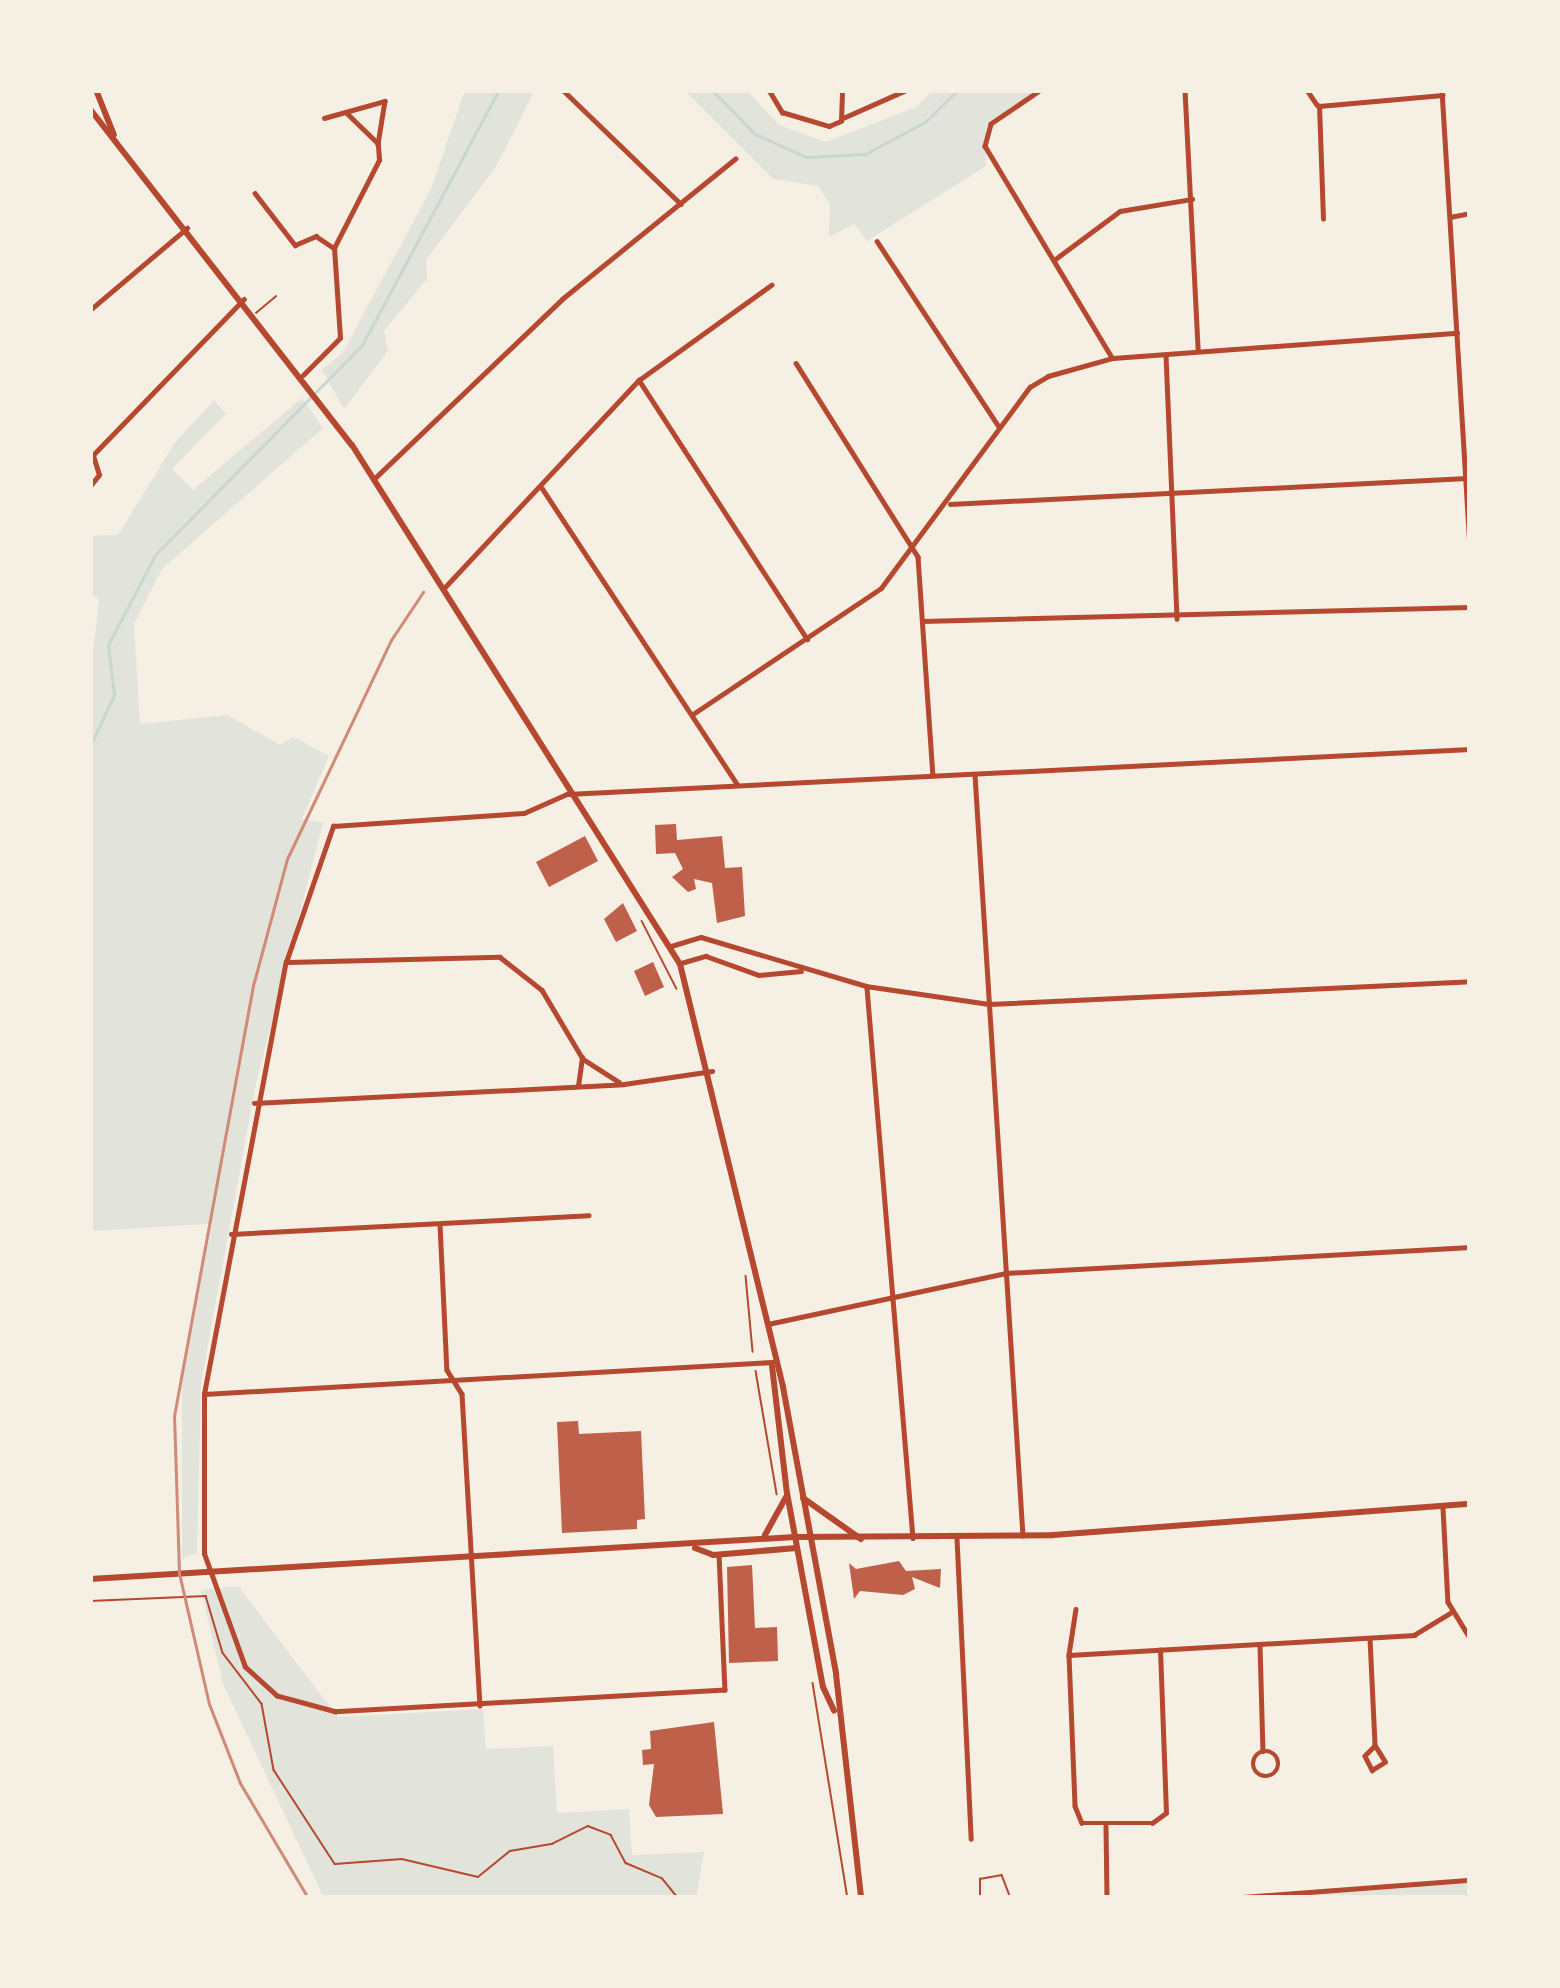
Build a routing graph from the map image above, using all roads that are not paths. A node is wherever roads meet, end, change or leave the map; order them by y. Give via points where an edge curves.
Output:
1 (96, 90) edge
2 (563, 90) edge
3 (769, 90) edge
4 (842, 90) edge
5 (902, 90) edge
6 (1041, 90) edge
7 (1185, 90) edge
8 (1307, 90) edge
9 (1443, 92) edge
10 (1319, 106) junction
11 (90, 109) edge
12 (347, 114) junction
13 (324, 118) dead end
14 (841, 119) junction
15 (115, 138) junction
16 (378, 144) junction
17 (735, 159) dead end
18 (255, 193) dead end
19 (1192, 200) junction
20 (681, 204) junction
21 (1470, 213) edge
22 (1450, 217) junction
23 (1323, 219) dead end
24 (188, 228) junction
25 (877, 241) dead end
26 (334, 248) junction
27 (1054, 260) junction
28 (771, 285) dead end
29 (276, 296) dead end
30 (244, 298) junction
31 (90, 310) edge
32 (256, 313) junction
33 (1457, 332) junction
34 (1198, 351) junction
35 (1166, 354) junction
36 (1113, 358) junction
37 (796, 363) dead end
38 (306, 378) junction
39 (639, 380) junction
40 (999, 427) junction
41 (92, 456) edge
42 (375, 478) junction
43 (1466, 478) junction
44 (90, 486) edge
45 (542, 488) junction
46 (1177, 492) junction
47 (947, 504) junction
48 (1470, 544) edge
49 (914, 548) junction
50 (445, 586) junction
51 (1470, 607) edge
52 (1178, 619) junction
53 (923, 621) junction
54 (807, 639) junction
55 (693, 713) junction
56 (1470, 749) edge
57 (975, 773) junction
58 (933, 775) junction
59 (736, 784) junction
60 (578, 794) junction
61 (671, 946) junction
62 (286, 962) junction
63 (680, 964) junction
64 (801, 971) junction
65 (1470, 981) edge
66 (866, 986) junction
67 (989, 1004) junction
68 (582, 1058) junction
69 (712, 1071) junction
70 (624, 1084) junction
71 (578, 1086) junction
72 (254, 1103) junction
73 (587, 1215) dead end
74 (440, 1224) junction
75 (231, 1234) junction
76 (1470, 1247) edge
77 (1006, 1274) junction
78 (889, 1296) junction
79 (766, 1324) junction
80 (772, 1362) junction
81 (453, 1381) junction
82 (204, 1394) junction
83 (787, 1493) junction
84 (803, 1498) junction
85 (1470, 1504) edge
86 (1443, 1508) junction
87 (765, 1535) junction
88 (1024, 1535) junction
89 (795, 1537) junction
90 (913, 1538) junction
91 (957, 1538) junction
92 (864, 1540) junction
93 (811, 1542) junction
94 (692, 1547) junction
95 (797, 1547) junction
96 (719, 1555) junction
97 (471, 1558) junction
98 (208, 1572) junction
99 (90, 1579) edge
100 (1076, 1609) dead end
101 (1450, 1612) junction
102 (1470, 1637) edge
103 (1370, 1638) junction
104 (1260, 1645) junction
105 (1160, 1650) junction
106 (1069, 1655) junction
107 (480, 1705) junction
108 (835, 1711) junction
109 (1375, 1747) dead end
110 (1263, 1751) junction
111 (1106, 1826) junction
112 (971, 1839) dead end
113 (1470, 1880) edge
114 (861, 1898) edge
115 (980, 1898) edge
116 (1011, 1898) edge
117 (1107, 1898) edge
118 (1229, 1898) edge

1 - 15 main road
2 - 20 street
3 - 14 street via 782,112 830,126
4 - 14 street
5 - 14 street
6 - 27 street via 991,124 985,146
7 - 19 street
8 - 10 street
9 - 10 street
9 - 22 street
10 - 23 street
11 - 15 main road
12 - 13 street
12 - 16 street
12 - 16 street via 385,101
15 - 24 main road
16 - 26 street via 379,160
17 - 20 street
18 - 26 street via 296,245 316,236
19 - 27 street via 1120,211
19 - 34 street
20 - 42 street via 562,299
21 - 22 street
22 - 33 street
24 - 30 main road
24 - 31 street
25 - 40 street
26 - 38 street via 340,338
27 - 36 street
28 - 39 street
29 - 32 lane
30 - 32 main road
30 - 41 street
32 - 38 main road
33 - 34 street
33 - 43 street
34 - 35 street
35 - 36 street
35 - 46 street
36 - 40 street via 1048,376
37 - 49 street
38 - 42 main road
39 - 45 street
39 - 54 street
40 - 47 street
41 - 44 street via 99,475
42 - 50 main road
43 - 46 street
43 - 48 street
45 - 50 street
45 - 55 street
46 - 47 street
46 - 52 street
47 - 49 street
49 - 53 street
49 - 54 street via 871,597
50 - 60 main road
51 - 52 street
52 - 53 street via 1133,610
53 - 58 street
54 - 55 street
55 - 59 street
56 - 57 street
57 - 58 street
57 - 67 street
58 - 59 street
59 - 60 street
60 - 61 main road
60 - 62 street via 524,813 333,826
61 - 63 main road
61 - 64 street via 700,937
62 - 68 street via 500,957 542,990
62 - 72 street
63 - 64 street via 706,956 759,975
63 - 69 main road
64 - 66 street
65 - 67 street
66 - 67 street
66 - 78 street
67 - 77 street
68 - 70 street
68 - 71 street
69 - 70 street
69 - 79 main road
70 - 71 street
71 - 72 street
72 - 75 street
73 - 74 street
74 - 75 street
74 - 81 street
75 - 82 street
76 - 77 street
77 - 78 street
77 - 88 street
78 - 79 street
78 - 90 street
79 - 80 main road
80 - 81 street
80 - 83 main road
80 - 84 main road
81 - 82 street
81 - 97 street via 462,1394
82 - 98 street via 200,1513
83 - 87 main road
83 - 89 main road
84 - 92 main road
84 - 93 main road
85 - 86 main road
86 - 88 main road
86 - 101 street
87 - 89 main road
87 - 94 main road
88 - 91 main road
89 - 93 main road
89 - 95 main road
90 - 91 main road
90 - 92 main road
91 - 112 street
92 - 93 main road
93 - 95 main road
93 - 108 main road
94 - 96 main road
94 - 97 main road
95 - 96 main road
95 - 108 main road via 823,1687
96 - 107 street via 725,1690
97 - 98 main road
97 - 107 street
98 - 99 main road
98 - 107 street via 244,1666 277,1696 336,1712
100 - 106 street
101 - 102 street
101 - 103 street via 1421,1634
103 - 104 street
103 - 109 street
104 - 105 street
104 - 110 street
105 - 106 street
105 - 111 street via 1166,1813
106 - 111 street via 1075,1811 1082,1823
108 - 114 main road
110 - 110 street via 1279,1760 1268,1777 1253,1766
111 - 117 street
113 - 118 street
115 - 116 lane via 980,1879 1002,1875

